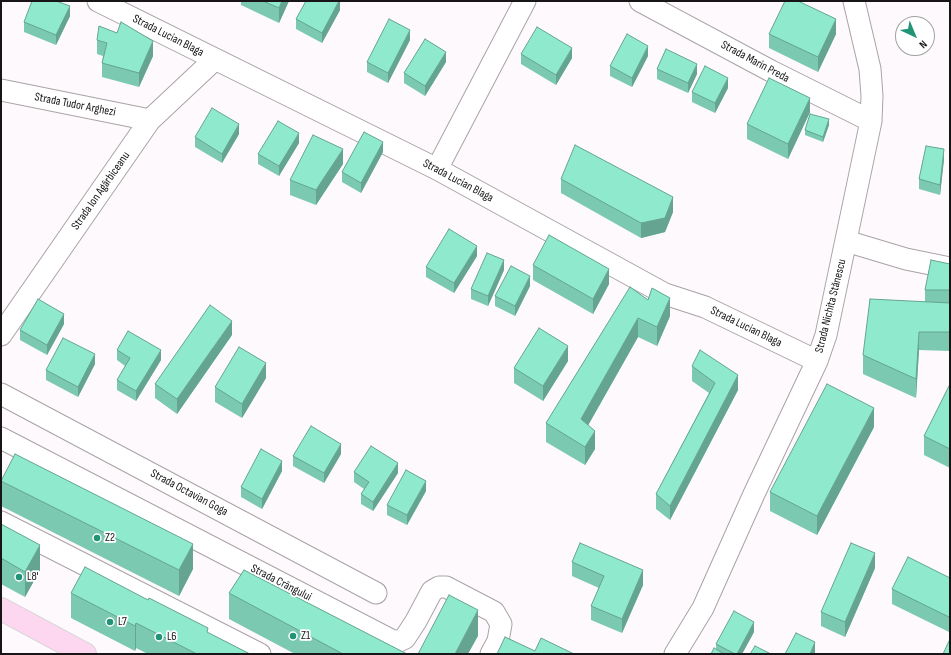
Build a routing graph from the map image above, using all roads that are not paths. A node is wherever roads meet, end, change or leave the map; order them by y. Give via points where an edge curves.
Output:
1 (98, 1) edge
2 (525, 1) edge
3 (640, 1) edge
4 (854, 1) edge
5 (214, 60) junction
6 (1, 90) edge
7 (150, 120) junction
8 (872, 121) junction
9 (437, 169) junction
10 (846, 241) junction
11 (950, 268) edge
12 (1, 335) edge
13 (817, 361) junction
14 (1, 394) edge
15 (3, 445) edge
16 (1, 522) edge
17 (376, 592) dead end
18 (1, 609) edge
19 (84, 654) edge
20 (260, 654) edge
21 (491, 654) edge
22 (675, 654) edge

1 - 5 street, Strada Lucian Blaga
2 - 9 street
3 - 8 street, Strada Marin Preda
4 - 8 street, Strada Nichita Stănescu via 870,69
5 - 7 street, Strada Ion Agârbiceanu
5 - 9 street, Strada Lucian Blaga
6 - 7 street, Strada Tudor Arghezi
7 - 12 street, Strada Ion Agârbiceanu
8 - 10 street, Strada Nichita Stănescu
9 - 13 street, Strada Lucian Blaga via 665,294 705,307
10 - 11 street
10 - 13 street, Strada Nichita Stănescu via 826,335
13 - 22 street, Strada Nichita Stănescu via 703,608
14 - 17 street, Strada Octavian Goga
15 - 21 street, Strada Crângului via 393,640 405,638 432,591 446,587 494,612 501,624 498,641
16 - 20 street
18 - 19 main road

